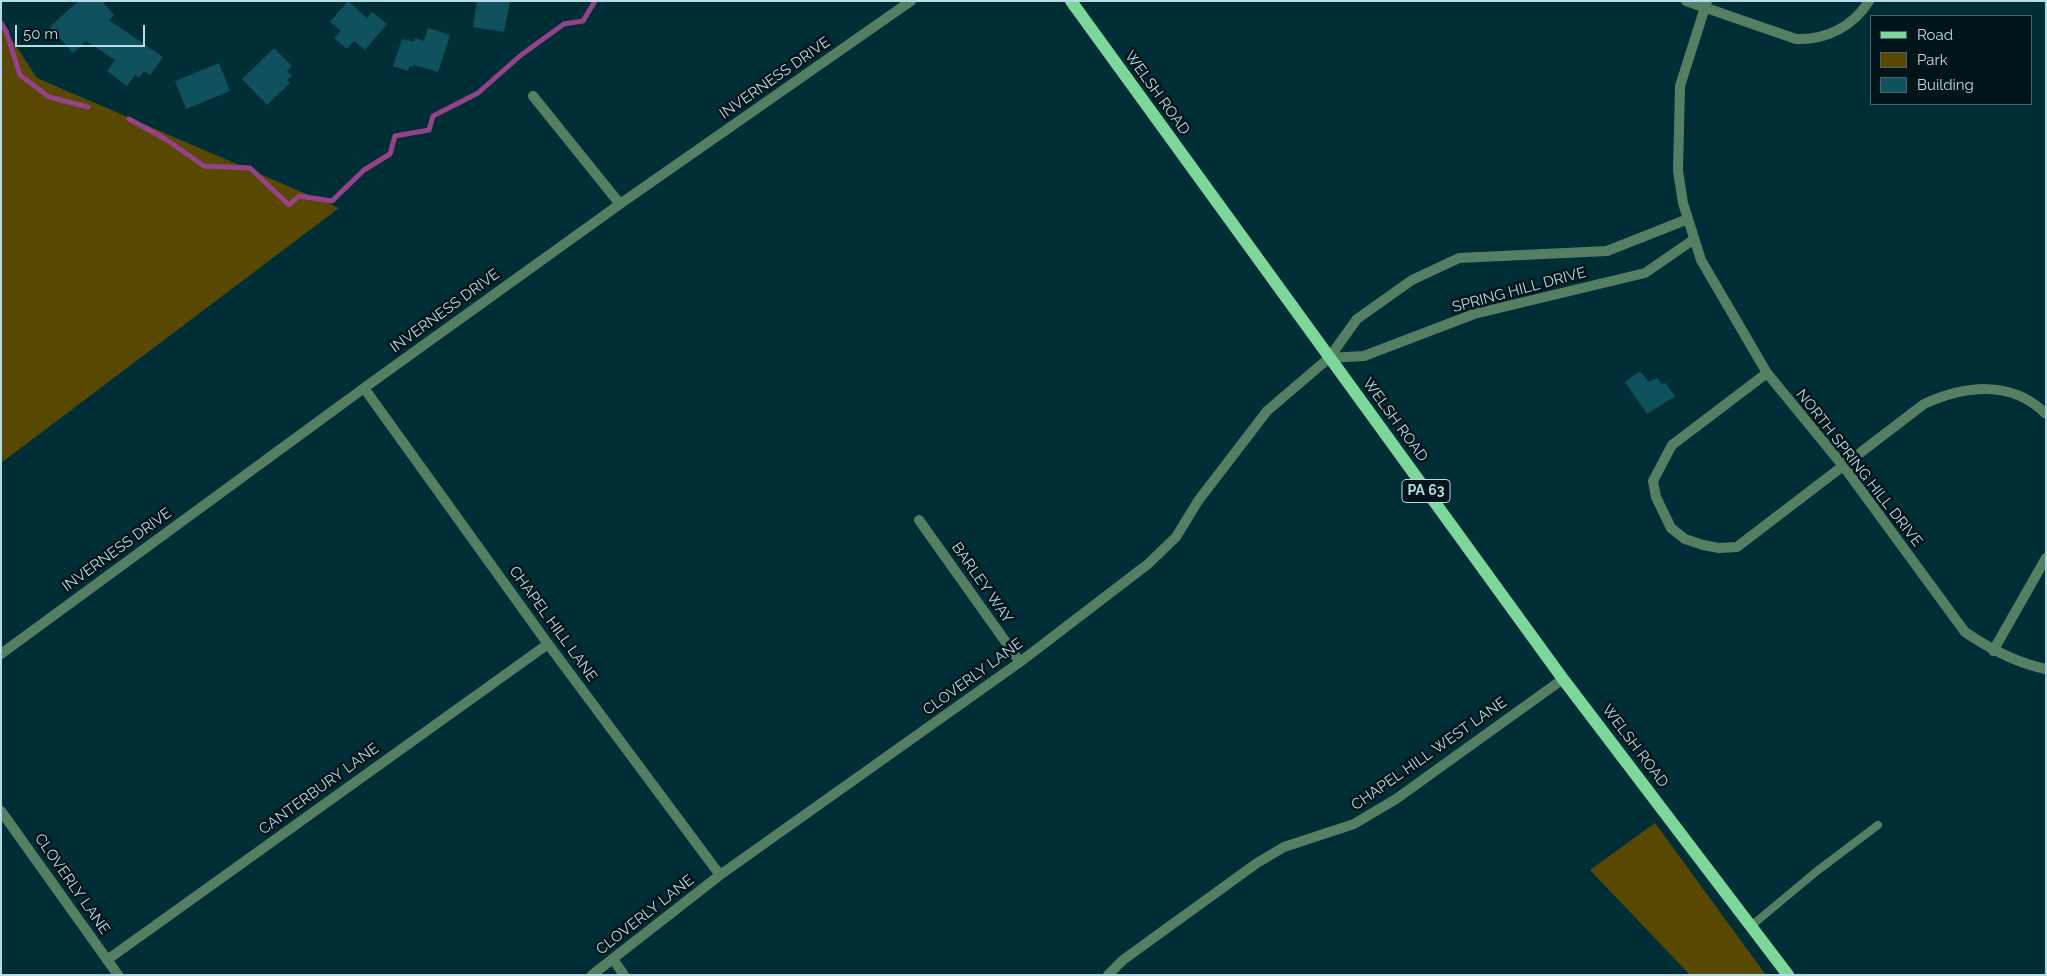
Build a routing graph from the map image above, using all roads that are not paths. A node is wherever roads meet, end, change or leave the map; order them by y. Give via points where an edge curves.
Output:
1 (911, 1) edge
2 (1071, 1) edge
3 (1686, 1) edge
4 (1869, 1) edge
5 (1706, 5) edge
6 (533, 96) dead end
7 (620, 204) junction
8 (1688, 220) junction
9 (1693, 240) junction
10 (1329, 358) junction
11 (1766, 373) junction
12 (364, 388) junction
13 (2046, 414) edge
14 (1844, 467) junction
15 (919, 520) dead end
16 (2046, 558) edge
17 (548, 644) junction
18 (1993, 651) junction
19 (1, 654) edge
20 (1020, 662) junction
21 (2046, 669) edge
22 (1563, 678) junction
23 (1, 811) edge
24 (1878, 825) dead end
25 (720, 876) junction
26 (1752, 926) junction
27 (613, 959) junction
28 (107, 960) junction
29 (118, 975) edge
30 (592, 975) edge
31 (624, 975) edge
32 (1108, 975) edge
33 (1788, 975) edge

1 - 7 street, INVERNESS DRIVE
2 - 10 main road, WELSH ROAD / PA 63
3 - 5 street
4 - 5 street via 1862,13 1847,25 1830,35 1812,39 1796,39
5 - 8 street, NORTH SPRING HILL DRIVE via 1680,86 1678,171
6 - 7 street
7 - 12 street, INVERNESS DRIVE
8 - 9 street, NORTH SPRING HILL DRIVE
8 - 10 street, SPRING HILL DRIVE via 1606,251 1459,258 1412,280 1357,319
9 - 10 street, SPRING HILL DRIVE via 1645,273 1474,314 1364,356
9 - 11 street, NORTH SPRING HILL DRIVE via 1709,277
10 - 20 street, CLOVERLY LANE via 1267,411 1198,502 1176,537 1148,564
10 - 22 main road, WELSH ROAD / PA 63
11 - 14 street, NORTH SPRING HILL DRIVE
11 - 14 street via 1672,445 1653,482 1656,497 1671,528 1685,539 1703,545 1737,547
12 - 17 street, CHAPEL HILL LANE
12 - 19 street, INVERNESS DRIVE
13 - 14 street via 2027,399 1994,388 1957,391 1924,404
14 - 18 street, NORTH SPRING HILL DRIVE via 1965,632
15 - 20 street, BARLEY WAY
16 - 18 street
17 - 25 street, CHAPEL HILL LANE
17 - 28 street, CANTERBURY LANE
18 - 21 street, NORTH SPRING HILL DRIVE
20 - 25 street, CLOVERLY LANE
22 - 26 main road, WELSH ROAD / PA 63
22 - 32 street, CHAPEL HILL WEST LANE via 1396,799 1354,824 1284,847 1257,863 1123,960
23 - 28 street, CLOVERLY LANE
24 - 26 lane
25 - 27 street, CLOVERLY LANE
26 - 33 main road, WELSH ROAD / PA 63
27 - 30 street, CLOVERLY LANE
27 - 31 street
28 - 29 street, CLOVERLY LANE

